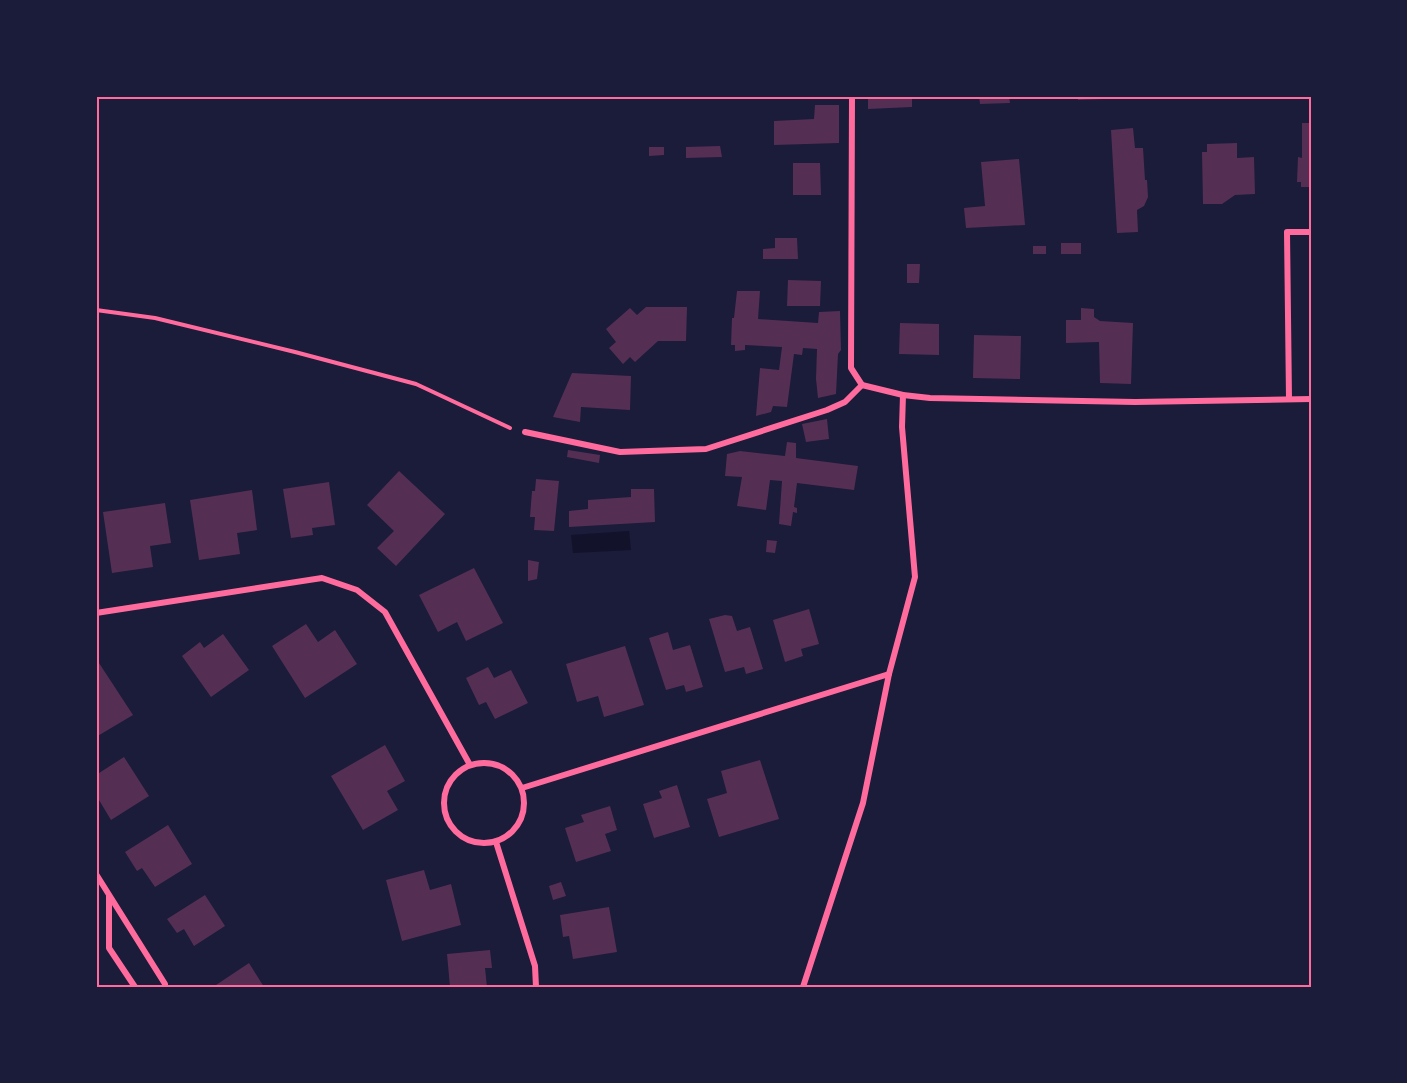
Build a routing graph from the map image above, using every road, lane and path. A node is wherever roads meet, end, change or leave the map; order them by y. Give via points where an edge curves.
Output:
1 (852, 96) edge
2 (1311, 232) edge
3 (96, 310) edge
4 (862, 386) junction
5 (903, 395) junction
6 (1289, 399) junction
7 (1311, 399) edge
8 (525, 432) joint
9 (96, 613) edge
10 (889, 674) junction
11 (470, 765) junction
12 (522, 788) junction
13 (496, 842) junction
14 (96, 874) edge
15 (109, 895) junction
16 (135, 987) edge
17 (165, 987) edge
18 (536, 987) edge
19 (803, 987) edge

1 - 4 street via 851,368
2 - 6 street via 1287,232
3 - 8 path via 155,318 416,384 500,425
4 - 5 street
4 - 8 street via 845,402 827,410 706,449 620,452
5 - 6 street via 1135,402
5 - 10 street via 902,427 915,577
6 - 7 street
9 - 11 street via 322,578 357,590 385,612
10 - 12 street
10 - 19 street via 863,802
11 - 12 street via 486,762 501,766
11 - 13 street via 457,773 448,786 444,801 447,816 455,830 468,839
12 - 13 street via 525,803 521,819 512,832
13 - 18 street via 535,966
14 - 15 street
15 - 16 street via 109,948
15 - 17 street

